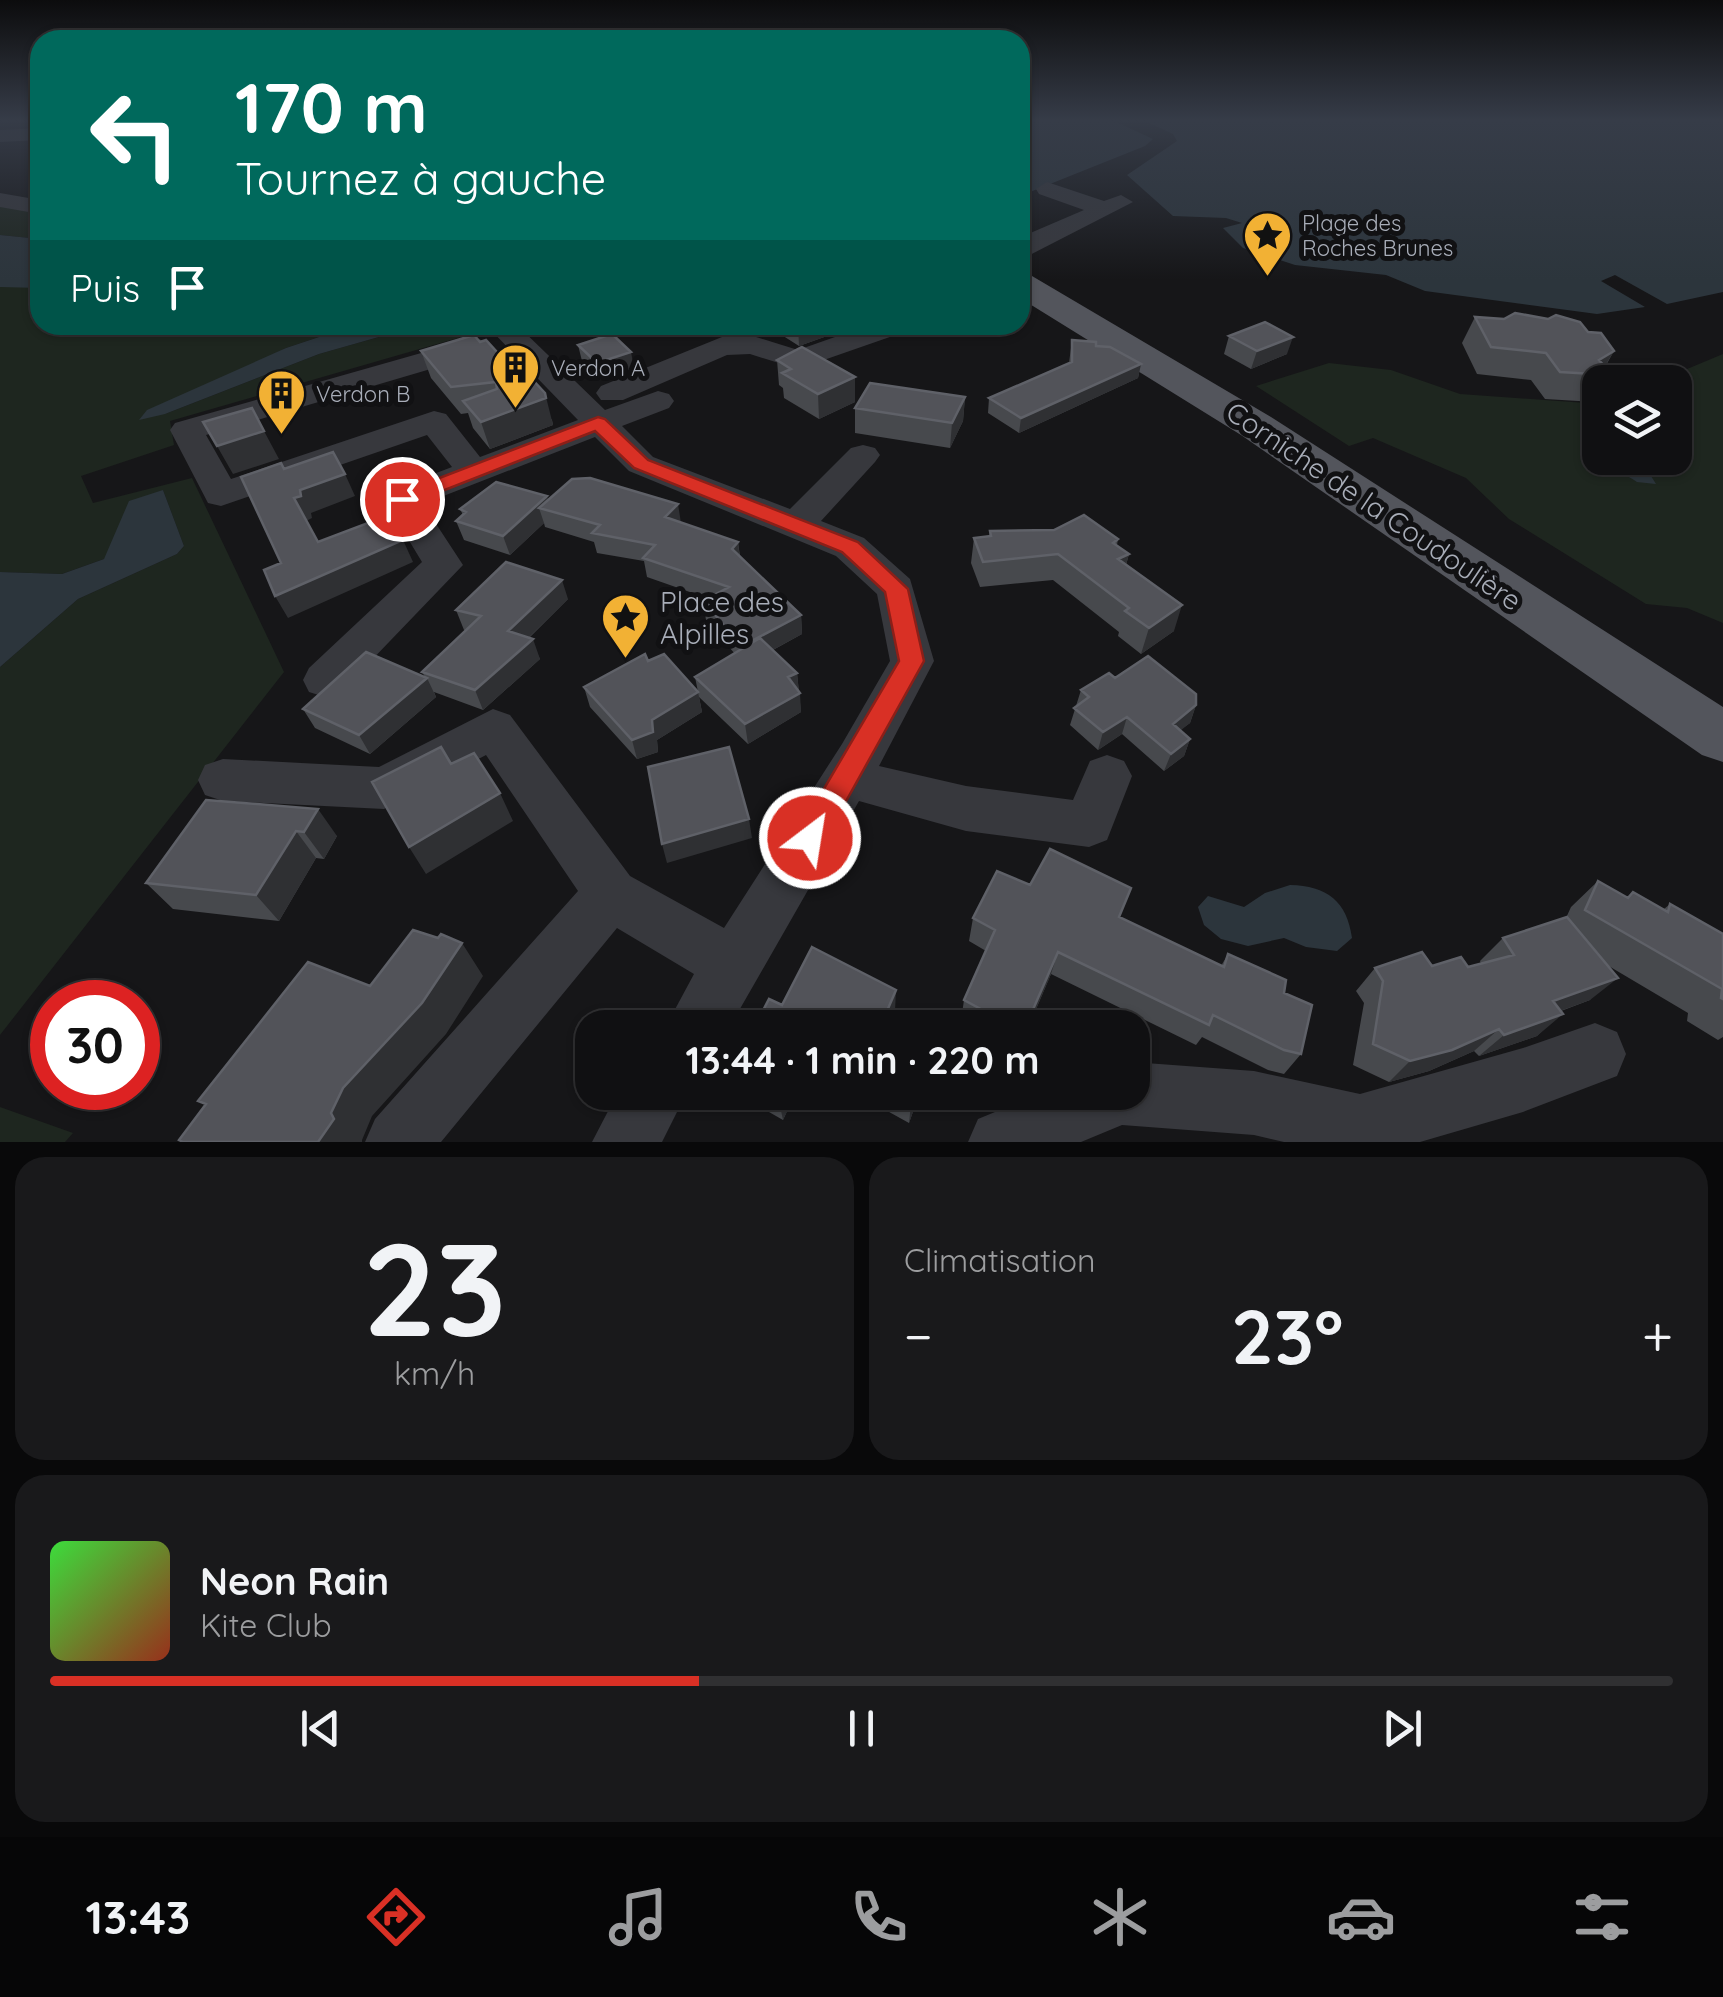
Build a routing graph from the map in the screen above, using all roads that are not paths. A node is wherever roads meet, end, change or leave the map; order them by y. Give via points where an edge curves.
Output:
1 (1047, 188) dead end
2 (0, 200) edge
3 (30, 206) edge
4 (1030, 242) edge
5 (1030, 281) edge
6 (1030, 282) edge
7 (493, 335) edge
8 (510, 335) edge
9 (869, 335) edge
10 (658, 400) dead end
11 (589, 414) junction
12 (862, 455) dead end
13 (473, 472) junction
14 (796, 525) junction
15 (325, 680) dead end
16 (1723, 712) edge
17 (1723, 738) edge
18 (848, 775) junction
19 (1107, 776) dead end
20 (223, 780) dead end
21 (612, 894) junction
22 (734, 965) junction
23 (706, 1010) edge
24 (1596, 1054) dead end
25 (644, 1110) edge
26 (398, 1142) edge
27 (625, 1142) edge
28 (1000, 1142) edge

1 - 4 street via 1113,205
2 - 3 street
5 - 16 main road, Corniche de la Coudoulière via 1266,413
6 - 17 main road, Corniche de la Coudoulière
7 - 13 street via 187,430 221,494 434,421
8 - 11 street
9 - 11 street via 798,360 753,345 722,346
10 - 11 street
11 - 13 street
11 - 14 street via 641,464
12 - 14 street
13 - 15 street via 402,499 444,565
14 - 18 street via 850,547 896,589 912,661
18 - 19 street via 877,788 1090,824
18 - 22 street
20 - 21 street via 384,788 493,728
21 - 22 street
21 - 26 street
22 - 23 street
24 - 28 street via 1360,1127 1254,1102 1122,1093
25 - 27 street

